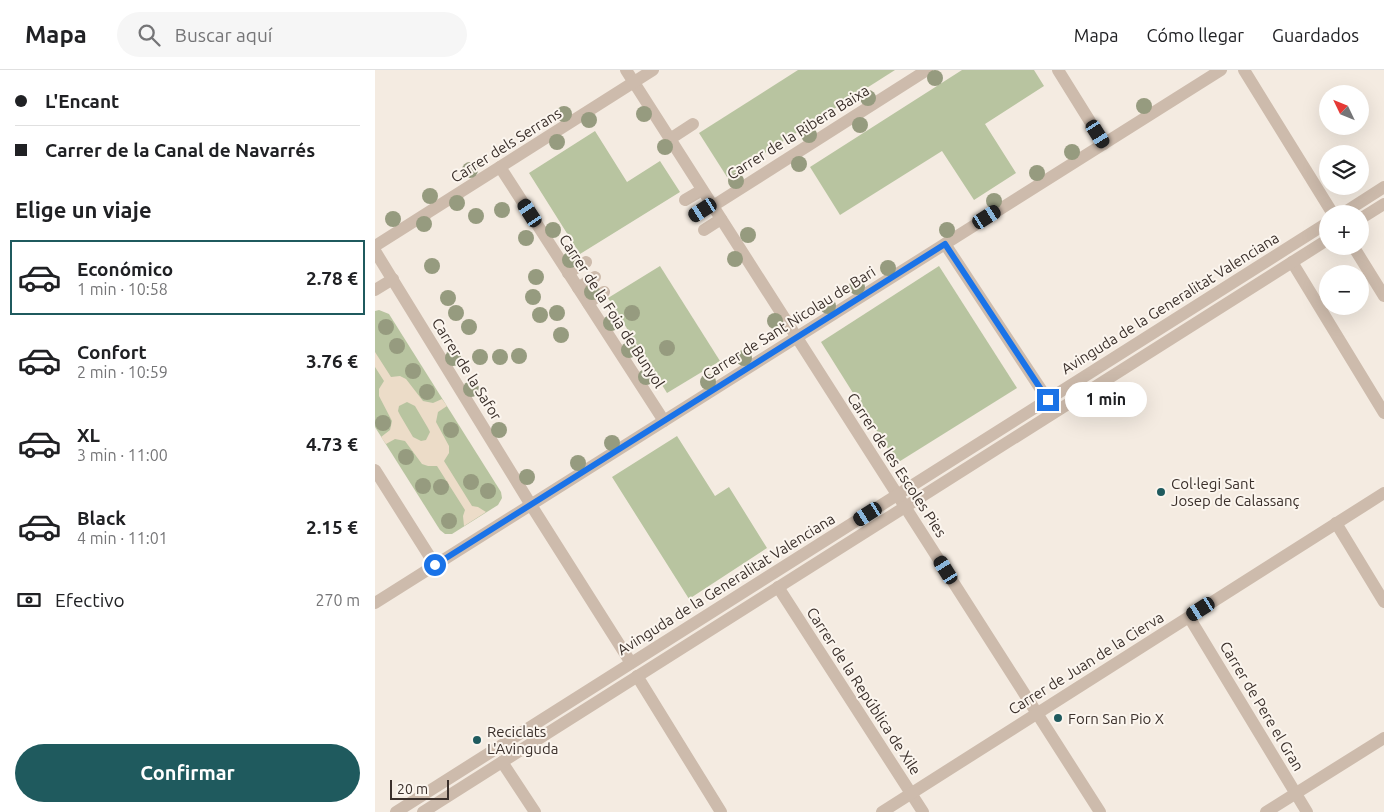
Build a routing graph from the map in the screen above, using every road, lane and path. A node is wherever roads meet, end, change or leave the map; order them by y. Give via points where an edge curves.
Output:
1 (626, 70) edge
2 (653, 70) edge
3 (927, 70) edge
4 (1058, 70) edge
5 (1221, 70) edge
6 (1245, 70) edge
7 (634, 82) junction
8 (693, 124) dead end
9 (670, 139) junction
10 (1104, 144) junction
11 (501, 167) junction
12 (1384, 188) edge
13 (702, 190) junction
14 (685, 200) dead end
15 (1384, 204) edge
16 (712, 205) junction
17 (1328, 205) edge
18 (1357, 205) edge
19 (1369, 213) edge
20 (695, 215) dead end
21 (721, 219) junction
22 (1319, 228) edge
23 (704, 230) dead end
24 (945, 244) junction
25 (1319, 245) edge
26 (375, 246) edge
27 (375, 251) edge
28 (1359, 255) edge
29 (586, 262) dead end
30 (1292, 262) junction
31 (569, 273) junction
32 (595, 277) dead end
33 (393, 279) junction
34 (578, 288) junction
35 (375, 290) edge
36 (604, 292) dead end
37 (1384, 296) edge
38 (588, 303) junction
39 (797, 337) junction
40 (1048, 400) junction
41 (1384, 412) edge
42 (664, 421) junction
43 (375, 470) edge
44 (1384, 493) edge
45 (897, 495) junction
46 (531, 505) junction
47 (905, 507) junction
48 (1336, 523) junction
49 (435, 565) junction
50 (778, 587) junction
51 (1384, 602) edge
52 (375, 603) edge
53 (1189, 617) junction
54 (631, 663) junction
55 (637, 676) junction
56 (1037, 714) junction
57 (1384, 738) edge
58 (502, 762) junction
59 (1296, 793) junction
60 (911, 794) junction
61 (396, 812) edge
62 (423, 812) edge
63 (535, 812) edge
64 (721, 812) edge
65 (882, 812) edge
66 (923, 812) edge
67 (1100, 812) edge
68 (1266, 812) edge
69 (1307, 812) edge

1 - 7 street, Carrer de les Escoles Pies
2 - 7 street, Carrer dels Serrans
3 - 16 street, Carrer de la Ribera Baixa
4 - 10 street
5 - 10 street, Carrer de Sant Nicolau de Bari
6 - 17 street
7 - 9 street, Carrer de les Escoles Pies
7 - 11 street, Carrer dels Serrans
8 - 9 street
9 - 13 street, Carrer de les Escoles Pies
10 - 24 street, Carrer de Sant Nicolau de Bari
11 - 26 street, Carrer dels Serrans
11 - 31 street, Carrer de la Foia de Bunyol
12 - 18 street
13 - 14 street
13 - 16 street, Carrer de les Escoles Pies
15 - 19 street
16 - 20 street, Carrer de la Ribera Baixa
16 - 21 street, Carrer de les Escoles Pies
21 - 23 street
21 - 39 street, Carrer de les Escoles Pies
22 - 40 street, Avinguda de la Generalitat Valenciana
24 - 39 street, Carrer de Sant Nicolau de Bari
24 - 40 street
25 - 30 street, Avinguda de la Generalitat Valenciana
27 - 33 street, Carrer de la Safor
28 - 37 street
29 - 31 street
30 - 41 street
30 - 47 street, Avinguda de la Generalitat Valenciana
31 - 34 street, Carrer de la Foia de Bunyol
32 - 34 street
33 - 35 street
33 - 46 street, Carrer de la Safor
34 - 38 street, Carrer de la Foia de Bunyol
36 - 38 street
38 - 42 street, Carrer de la Foia de Bunyol
39 - 42 street, Carrer de Sant Nicolau de Bari
39 - 45 street, Carrer de les Escoles Pies
40 - 45 street, Avinguda de la Generalitat Valenciana
42 - 46 street, Carrer de Sant Nicolau de Bari
43 - 49 street
44 - 48 street, Carrer de Juan de la Cierva
45 - 47 street, Carrer de les Escoles Pies
45 - 54 street, Avinguda de la Generalitat Valenciana
46 - 49 street, Carrer de Sant Nicolau de Bari
46 - 54 street, Carrer de la Safor
47 - 50 street, Avinguda de la Generalitat Valenciana
47 - 56 street, Carrer de les Escoles Pies
48 - 51 street
48 - 53 street, Carrer de Juan de la Cierva
49 - 52 street, Carrer de Sant Nicolau de Bari
50 - 55 street, Avinguda de la Generalitat Valenciana
50 - 60 street, Carrer de la República de Xile
53 - 56 street, Carrer de Juan de la Cierva
53 - 59 street, Carrer de Pere el Gran
54 - 61 street, Avinguda de la Generalitat Valenciana
55 - 58 street, Avinguda de la Generalitat Valenciana
55 - 64 street
56 - 60 street, Carrer de Juan de la Cierva
56 - 67 street, Carrer de les Escoles Pies
57 - 59 street
58 - 62 street, Avinguda de la Generalitat Valenciana
58 - 63 street
59 - 68 street
59 - 69 street, Carrer de Pere el Gran
60 - 65 street, Carrer de Juan de la Cierva
60 - 66 street, Carrer de la República de Xile

